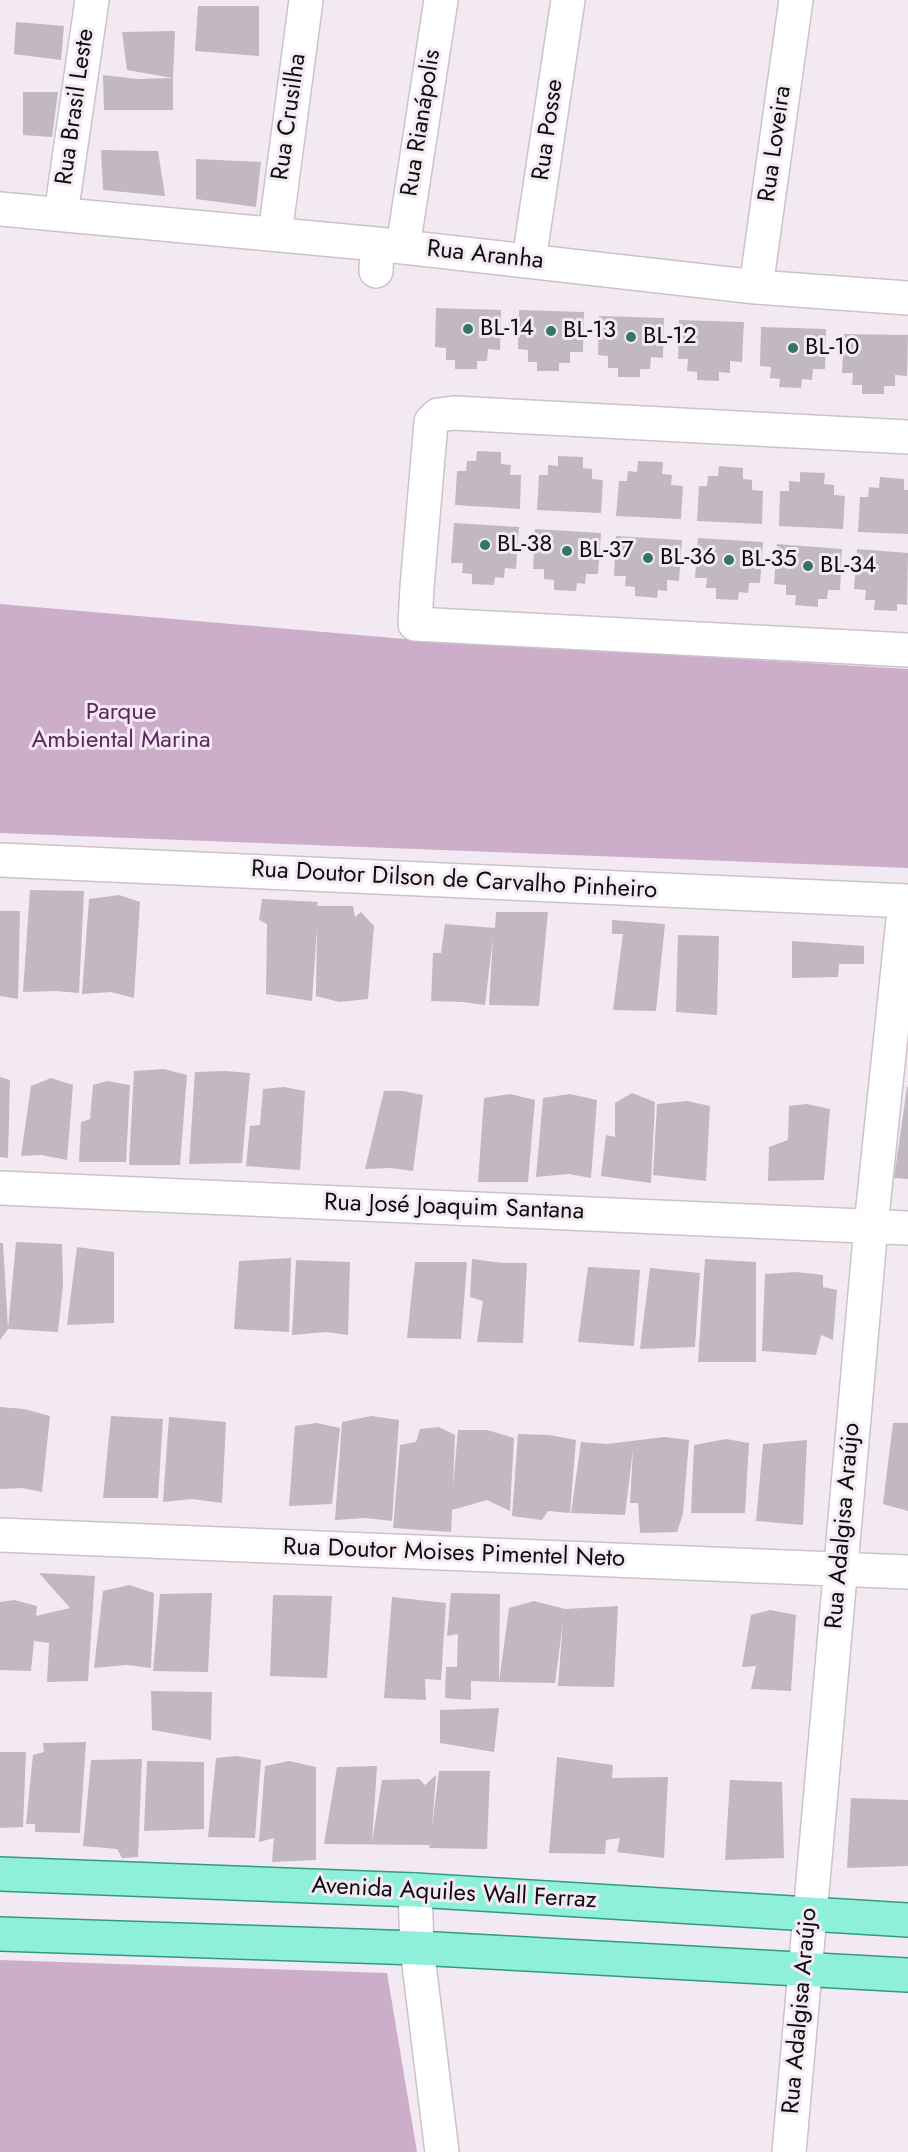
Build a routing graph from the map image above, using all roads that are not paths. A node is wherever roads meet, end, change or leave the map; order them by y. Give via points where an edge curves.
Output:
1 (92, 0) edge
2 (306, 0) edge
3 (441, 0) edge
4 (568, 0) edge
5 (796, 0) edge
6 (0, 209) edge
7 (61, 214) junction
8 (275, 234) junction
9 (385, 254) junction
10 (529, 260) junction
11 (756, 287) junction
12 (908, 298) edge
13 (908, 437) edge
14 (908, 650) edge
15 (0, 860) edge
16 (906, 901) edge
17 (0, 1188) edge
18 (871, 1226) junction
19 (908, 1228) edge
20 (0, 1534) edge
21 (840, 1570) junction
22 (908, 1572) edge
23 (0, 1874) edge
24 (416, 1890) junction
25 (810, 1914) junction
26 (908, 1920) edge
27 (0, 1934) edge
28 (417, 1948) junction
29 (803, 1971) junction
30 (908, 1975) edge
31 (442, 2152) edge
32 (789, 2152) edge

1 - 7 street, Rua Brasil Leste
2 - 8 street, Rua Crusilha
3 - 9 street, Rua Rianápolis
4 - 10 street, Rua Posse
5 - 11 street, Rua Loveira
6 - 7 street, Rua Aranha
7 - 8 street, Rua Aranha
8 - 9 street, Rua Aranha
9 - 10 street, Rua Aranha
10 - 11 street, Rua Aranha
11 - 12 street, Rua Aranha
13 - 14 street via 438,415 430,422 416,624
15 - 16 street, Rua Doutor Dilson de Carvalho Pinheiro
16 - 18 street, Rua Adalgisa Araújo
17 - 18 street, Rua José Joaquim Santana
18 - 19 street, Rua José Joaquim Santana
18 - 21 street, Rua Adalgisa Araújo
20 - 21 street, Rua Doutor Moises Pimentel Neto
21 - 22 street, Rua Doutor Moises Pimentel Neto
21 - 25 street, Rua Adalgisa Araújo
23 - 24 main road, Avenida Aquiles Wall Ferraz
24 - 25 main road, Avenida Aquiles Wall Ferraz
24 - 28 street
25 - 26 main road, Avenida Aquiles Wall Ferraz
25 - 29 street, Rua Adalgisa Araújo
27 - 28 main road
28 - 29 main road
28 - 31 street
29 - 30 main road
29 - 32 street, Rua Adalgisa Araújo

